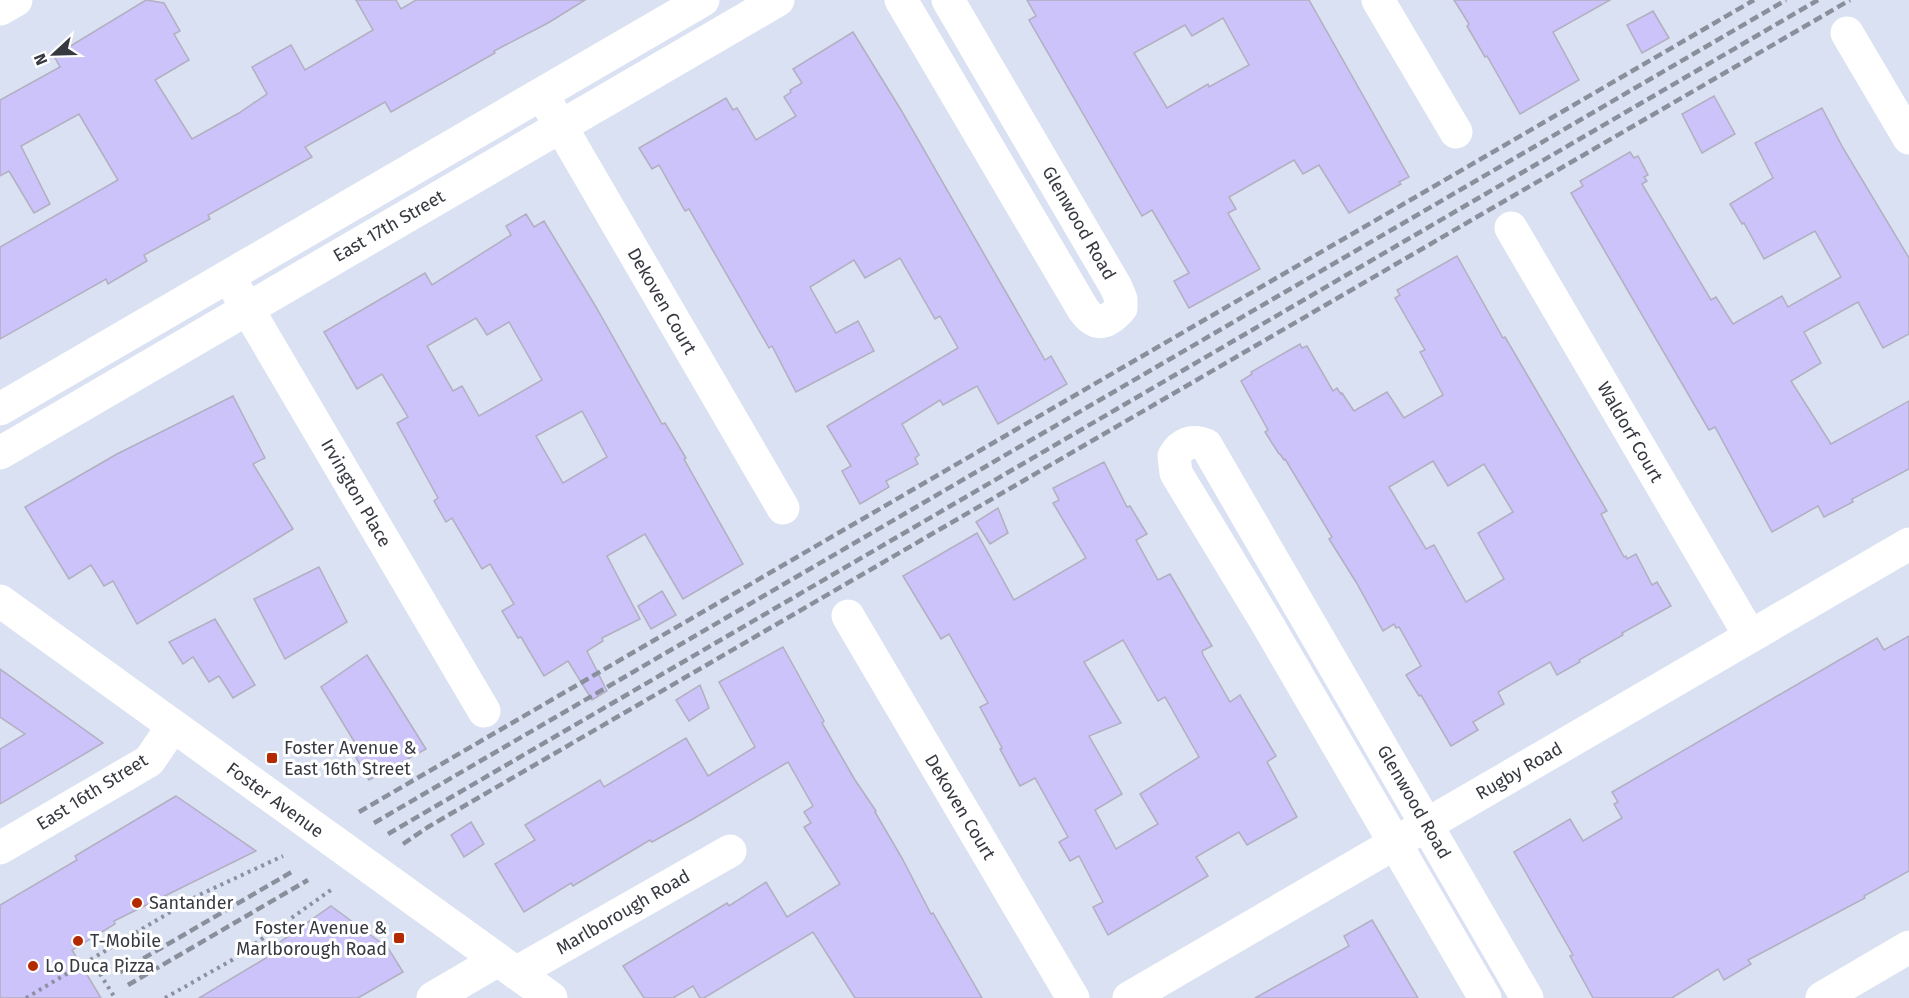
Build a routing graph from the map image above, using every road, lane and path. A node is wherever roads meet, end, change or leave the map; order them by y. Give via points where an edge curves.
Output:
1 (16, 0) edge
2 (703, 0) edge
3 (778, 0) edge
4 (901, 0) edge
5 (948, 0) edge
6 (1378, 0) edge
7 (0, 9) edge
8 (1847, 33) dead end
9 (542, 94) junction
10 (561, 126) junction
11 (1456, 132) dead end
12 (1909, 138) edge
13 (1031, 142) junction
14 (998, 165) junction
15 (1511, 228) dead end
16 (228, 276) junction
17 (247, 309) junction
18 (0, 409) edge
19 (0, 453) edge
20 (783, 508) dead end
21 (1909, 544) edge
22 (0, 601) edge
23 (1299, 607) junction
24 (848, 616) dead end
25 (1268, 625) junction
26 (1750, 636) junction
27 (484, 711) dead end
28 (173, 726) junction
29 (1427, 825) junction
30 (1396, 843) junction
31 (0, 848) edge
32 (730, 851) dead end
33 (283, 856) dead end
34 (331, 890) dead end
35 (1909, 947) edge
36 (92, 961) junction
37 (507, 966) junction
38 (26, 998) edge
39 (115, 998) edge
40 (165, 998) edge
41 (433, 998) edge
42 (551, 998) edge
43 (1073, 998) edge
44 (1129, 998) edge
45 (1485, 998) edge
46 (1527, 998) edge
47 (1822, 998) edge

1 - 7 street
2 - 9 street, East 17th Street
3 - 10 street, East 17th Street
4 - 14 street, Glenwood Road
5 - 13 street, Glenwood Road
6 - 11 street
8 - 12 street
9 - 10 street, Dekoven Court
9 - 16 street, East 17th Street
10 - 17 street, East 17th Street
10 - 20 street, Dekoven Court
13 - 14 street
13 - 14 street, Glenwood Road via 1116,287 1121,308 1111,320 1095,321 1088,316
15 - 26 street, Waldorf Court
16 - 17 street, Irvington Place
16 - 18 street, East 17th Street
17 - 19 street, East 17th Street
17 - 27 street, Irvington Place
21 - 26 street, Rugby Road
22 - 28 street, Foster Avenue
23 - 25 street
23 - 25 street, Glenwood Road via 1206,445 1192,441 1184,444 1174,456 1176,473
23 - 29 street, Glenwood Road
24 - 43 street, Dekoven Court
25 - 30 street, Glenwood Road
26 - 29 street, Rugby Road
28 - 31 street, East 16th Street via 149,760
28 - 37 street, Foster Avenue
29 - 30 street, Rugby Road
29 - 46 street, Glenwood Road
30 - 44 street, Rugby Road
30 - 45 street, Glenwood Road
32 - 37 street, Marlborough Road
33 - 36 path via 200,895
34 - 40 path via 232,960
35 - 47 street
36 - 38 path
36 - 39 path
37 - 41 street, Marlborough Road
37 - 42 street, Foster Avenue

